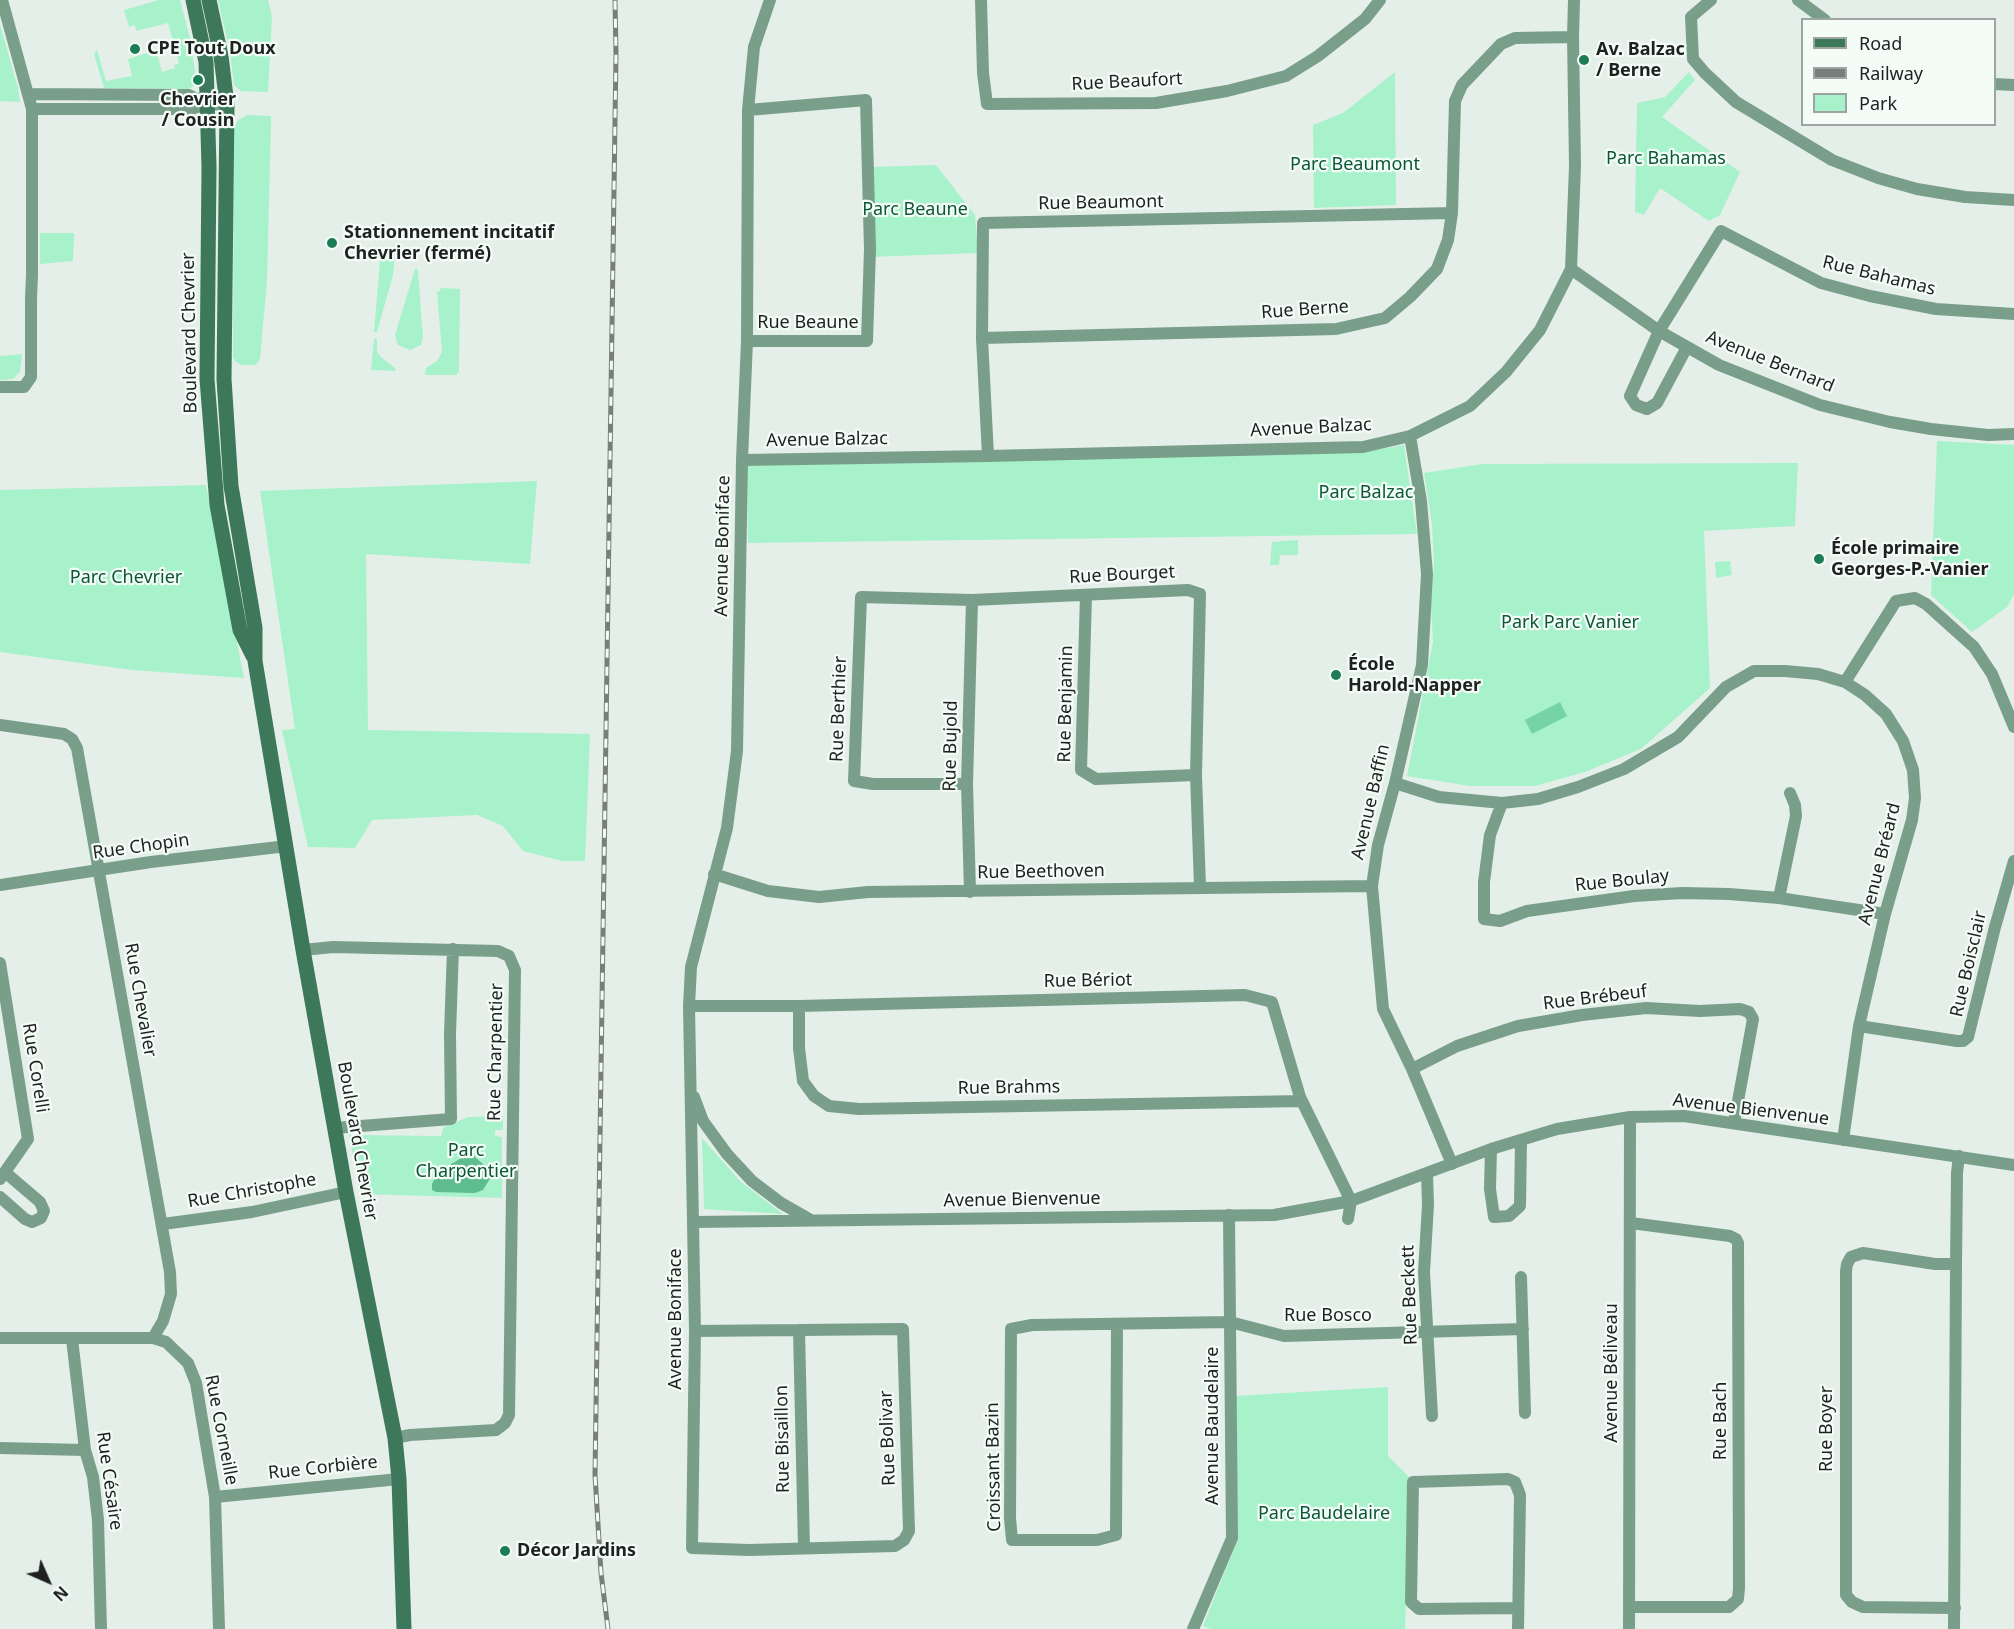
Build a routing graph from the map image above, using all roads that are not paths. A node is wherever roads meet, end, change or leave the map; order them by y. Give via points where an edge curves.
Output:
1 (2, 0) edge
2 (193, 0) edge
3 (208, 0) edge
4 (770, 0) edge
5 (981, 0) edge
6 (1380, 0) edge
7 (1574, 0) edge
8 (1711, 0) edge
9 (1798, 0) edge
10 (1821, 18) edge
11 (1573, 37) junction
12 (1996, 84) edge
13 (2014, 86) edge
14 (29, 94) junction
15 (207, 104) junction
16 (227, 105) junction
17 (32, 109) junction
18 (748, 110) junction
19 (2014, 201) edge
20 (1452, 213) junction
21 (1571, 269) junction
22 (2014, 314) edge
23 (1659, 331) junction
24 (982, 338) junction
25 (747, 341) junction
26 (1687, 346) junction
27 (0, 387) edge
28 (2014, 434) edge
29 (1410, 436) junction
30 (988, 456) junction
31 (742, 460) junction
32 (1086, 595) junction
33 (861, 597) joint
34 (972, 600) junction
35 (255, 660) junction
36 (1845, 682) junction
37 (0, 725) edge
38 (2014, 727) edge
39 (1196, 775) junction
40 (1395, 783) junction
41 (967, 784) junction
42 (1790, 793) dead end
43 (1502, 803) junction
44 (287, 846) junction
45 (2014, 861) edge
46 (100, 871) junction
47 (714, 874) junction
48 (0, 885) edge
49 (1372, 886) junction
50 (1200, 887) junction
51 (970, 892) junction
52 (1779, 898) junction
53 (1885, 915) junction
54 (453, 949) junction
55 (303, 951) junction
56 (0, 963) edge
57 (689, 1006) junction
58 (799, 1006) junction
59 (1859, 1026) junction
60 (1412, 1069) junction
61 (691, 1090) junction
62 (1302, 1101) junction
63 (1630, 1118) junction
64 (1734, 1123) junction
65 (335, 1128) junction
66 (1521, 1140) junction
67 (1843, 1140) junction
68 (1491, 1149) junction
69 (1959, 1156) junction
70 (1452, 1164) junction
71 (2014, 1165) edge
72 (1427, 1173) junction
73 (3, 1176) edge
74 (346, 1192) junction
75 (0, 1197) edge
76 (1351, 1201) junction
77 (1229, 1215) junction
78 (1348, 1219) dead end
79 (810, 1220) junction
80 (693, 1222) junction
81 (1631, 1223) junction
82 (163, 1224) junction
83 (1956, 1264) junction
84 (1521, 1277) dead end
85 (1230, 1322) junction
86 (1117, 1324) junction
87 (1522, 1329) junction
88 (799, 1330) junction
89 (695, 1331) junction
90 (1428, 1332) junction
91 (0, 1338) edge
92 (153, 1338) junction
93 (72, 1339) junction
94 (1525, 1413) dead end
95 (1432, 1416) dead end
96 (395, 1438) junction
97 (0, 1448) edge
98 (85, 1450) junction
99 (399, 1479) junction
100 (215, 1497) junction
101 (692, 1548) joint
102 (804, 1548) junction
103 (1629, 1607) junction
104 (1518, 1608) junction
105 (1954, 1608) junction
106 (101, 1629) edge
107 (219, 1629) edge
108 (404, 1629) edge
109 (1193, 1629) edge
110 (1518, 1629) edge
111 (1629, 1629) edge
112 (1954, 1629) edge

1 - 14 street
2 - 15 street, Boulevard Chevrier via 206,62
3 - 16 street, Boulevard Chevrier
4 - 18 street, Avenue Boniface via 753,47
5 - 6 street, Rue Beaufort via 987,105 1156,103 1286,76 1365,19
7 - 11 street, Avenue Balzac
8 - 19 street via 1691,17 1693,59 1745,108 1832,160 1878,178 1917,189
9 - 10 street
11 - 20 street, Rue Berne via 1515,38 1501,44 1462,85 1455,101
11 - 21 street, Avenue Balzac via 1575,166
12 - 13 street
14 - 15 street via 189,95
14 - 17 street
15 - 16 street
15 - 17 street via 191,109
15 - 35 street, Boulevard Chevrier via 207,379 217,505 240,630
16 - 35 street, Boulevard Chevrier via 224,379 231,486 255,628
17 - 27 street via 32,377 24,387
18 - 25 street, Avenue Boniface
18 - 25 street, Rue Beaune via 866,100 870,249 867,341
20 - 24 street, Rue Berne via 1448,240 1437,269 1385,318 1336,329
20 - 24 street, Rue Beaumont via 983,223
21 - 23 street, Avenue Bernard
21 - 29 street, Avenue Balzac via 1540,330 1506,372 1470,405
22 - 23 street, Rue Bahamas via 1936,309 1870,296 1821,282 1721,231
23 - 26 street, Avenue Bernard
23 - 26 street via 1630,396 1636,405 1647,409 1657,403
24 - 30 street, Rue Beaumont
25 - 31 street, Avenue Boniface
26 - 28 street, Avenue Bernard via 1719,365 1820,405 1930,429
29 - 30 street, Avenue Balzac via 1363,447
29 - 40 street, Avenue Baffin via 1427,574 1422,665
30 - 31 street, Avenue Balzac
31 - 47 street, Avenue Boniface via 737,751 727,828
32 - 34 street, Rue Bourget
32 - 39 street, Rue Benjamin via 1082,771 1096,779
32 - 39 street, Rue Bourget via 1188,590 1200,594
33 - 34 street, Rue Bourget
33 - 41 street, Rue Berthier via 854,781
34 - 41 street, Rue Bujold
35 - 44 street, Boulevard Chevrier
36 - 38 street via 1896,601 1915,598 1974,647 1992,674
36 - 43 street, Avenue Bréard via 1818,674 1754,671 1726,687 1678,737 1624,769 1578,788 1538,799
36 - 53 street, Avenue Bréard via 1891,721 1906,748 1914,777 1913,813
37 - 46 street, Rue Chevalier via 64,734 72,739 80,757
39 - 50 street, Rue Bourget
40 - 43 street, Avenue Bréard via 1439,797
40 - 49 street, Avenue Baffin via 1378,844
41 - 51 street, Rue Bujold
42 - 52 street via 1796,816
43 - 52 street, Rue Boulay via 1490,835 1484,919 1500,921 1527,911 1634,896 1706,893
44 - 46 street, Rue Chopin
44 - 55 street, Boulevard Chevrier
45 - 59 street, Rue Boisclair via 1968,1038 1957,1041
46 - 48 street, Rue Chopin
46 - 82 street, Rue Chevalier
47 - 51 street, Rue Beethoven via 768,891 819,897 868,892
47 - 57 street, Avenue Boniface via 691,967
49 - 50 street, Rue Beethoven
49 - 60 street, Avenue Baffin via 1383,1009
50 - 51 street, Rue Beethoven
52 - 53 street, Rue Boulay
53 - 59 street, Avenue Bréard
54 - 55 street, Rue Charpentier via 333,947
54 - 65 street via 451,1119
54 - 96 street, Rue Charpentier via 498,951 508,956 515,970 509,1415 496,1430
55 - 65 street, Boulevard Chevrier
56 - 73 street, Rue Corelli via 28,1139
57 - 58 street, Rue Bériot
57 - 61 street, Avenue Boniface
58 - 62 street, Rue Bériot via 1245,995 1272,1002
58 - 62 street, Rue Brahms via 803,1081 814,1096 829,1106 860,1109
59 - 67 street, Avenue Bréard
60 - 64 street, Rue Brébeuf via 1457,1046 1518,1026 1582,1014 1646,1008 1740,1009 1749,1012 1753,1020
60 - 70 street, Avenue Baffin
61 - 79 street, Avenue Boniface via 703,1121 727,1154 752,1181
61 - 80 street, Avenue Boniface
62 - 76 street, Rue Bériot
63 - 64 street, Avenue Bienvenue via 1684,1116
63 - 66 street, Avenue Bienvenue via 1557,1129
63 - 81 street, Avenue Béliveau
64 - 67 street, Avenue Bienvenue
65 - 74 street, Boulevard Chevrier
66 - 68 street, Avenue Bienvenue
66 - 68 street via 1520,1206 1509,1216 1494,1217
67 - 69 street, Avenue Bienvenue
68 - 70 street, Avenue Bienvenue
69 - 71 street, Avenue Bienvenue
69 - 83 street
70 - 72 street, Avenue Bienvenue
72 - 76 street, Avenue Bienvenue
72 - 90 street, Rue Beckett via 1424,1272
73 - 75 street, Rue Corelli via 40,1202 44,1211 41,1218 32,1222
74 - 82 street, Rue Christophe via 252,1212
74 - 96 street, Boulevard Chevrier
76 - 77 street, Avenue Bienvenue via 1274,1215
76 - 78 street
77 - 79 street, Avenue Bienvenue
77 - 85 street, Avenue Baudelaire
79 - 80 street, Avenue Bienvenue
80 - 89 street, Avenue Boniface
81 - 103 street, Avenue Béliveau
81 - 103 street, Rue Bach via 1727,1235 1738,1243 1739,1576 1738,1599 1729,1606
82 - 92 street, Rue Chevalier via 171,1294
83 - 105 street
83 - 105 street, Rue Boyer via 1863,1253 1851,1257 1846,1271 1846,1594 1863,1607
84 - 87 street
85 - 86 street, Croissant Bazin
85 - 90 street, Rue Bosco via 1284,1336
85 - 109 street, Avenue Baudelaire via 1232,1538
86 - 86 street, Croissant Bazin via 1116,1535 1097,1540 1012,1540 1011,1329 1032,1325
87 - 90 street, Rue Bosco
87 - 94 street
88 - 89 street, Rue Bolivar
88 - 102 street, Rue Bisaillon
88 - 102 street, Rue Bolivar via 903,1329 909,1531 895,1546
89 - 101 street, Avenue Boniface
90 - 95 street, Rue Beckett
91 - 93 street
92 - 93 street
92 - 100 street, Rue Corneille via 177,1352 193,1374
93 - 98 street, Rue Césaire
96 - 99 street, Boulevard Chevrier
97 - 98 street
98 - 106 street, Rue Césaire via 98,1520
99 - 100 street, Rue Corbière
99 - 108 street, Boulevard Chevrier
100 - 107 street, Rue Corneille
101 - 102 street, Rue Bolivar
103 - 111 street, Avenue Béliveau
104 - 104 street via 1520,1495 1515,1482 1413,1482 1411,1602 1419,1609
104 - 110 street
105 - 112 street

